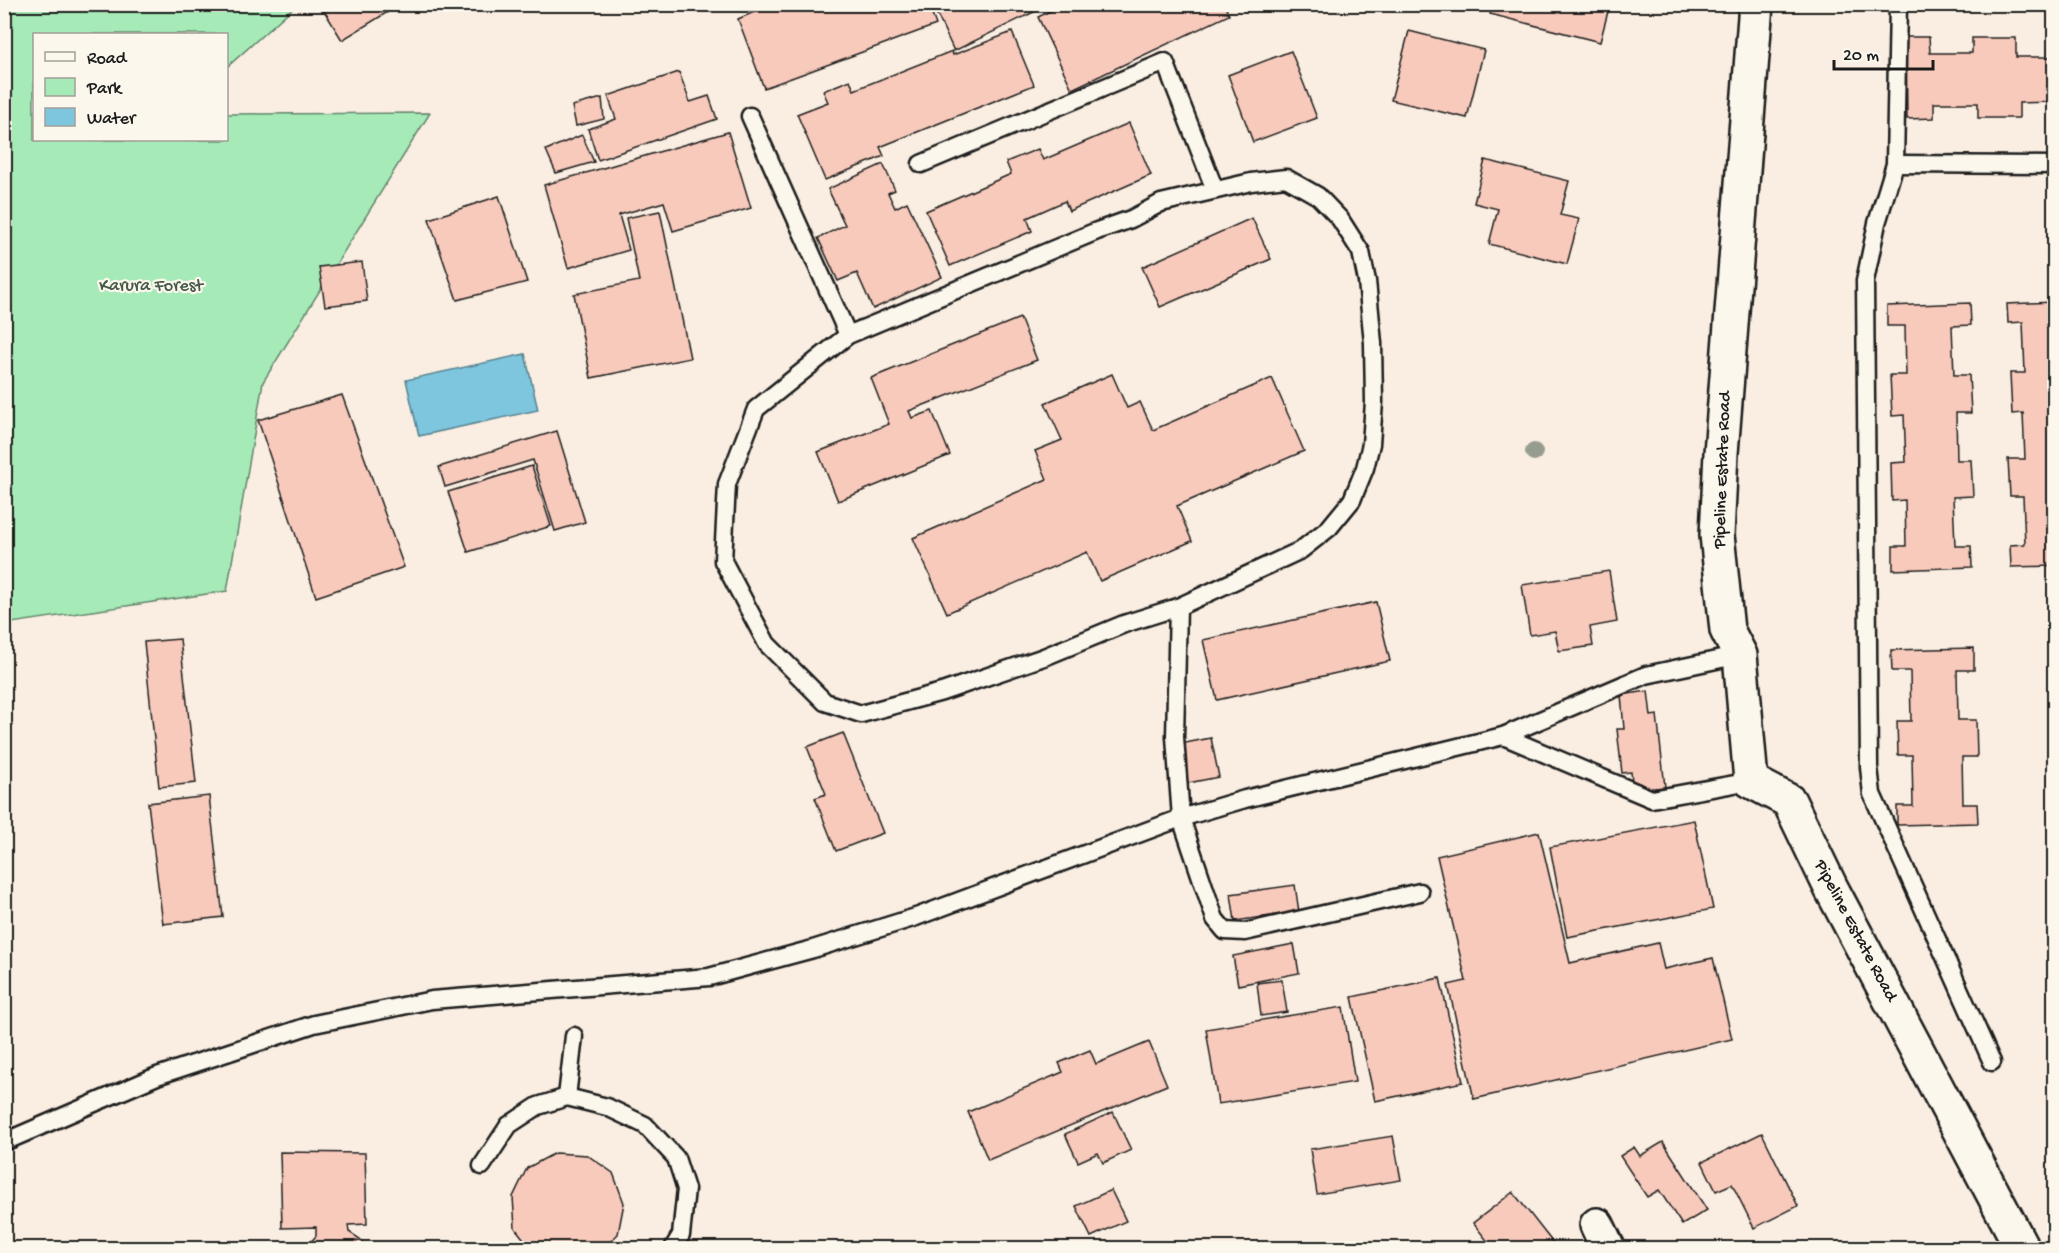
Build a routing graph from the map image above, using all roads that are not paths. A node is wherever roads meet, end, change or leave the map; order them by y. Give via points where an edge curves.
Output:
1 (1756, 4) edge
2 (1898, 4) edge
3 (750, 116) dead end
4 (921, 164) dead end
5 (1895, 164) junction
6 (2055, 165) edge
7 (1215, 190) junction
8 (848, 334) junction
9 (1178, 606) junction
10 (1740, 656) junction
11 (1503, 736) junction
12 (1751, 781) junction
13 (1181, 818) junction
14 (1420, 892) dead end
15 (574, 1036) dead end
16 (1992, 1062) dead end
17 (567, 1097) junction
18 (4, 1142) edge
19 (482, 1166) dead end
20 (673, 1248) edge
21 (2022, 1248) edge

1 - 10 street, Pipeline Estate Road via 1718,513 1727,630
2 - 5 lane
3 - 8 lane
4 - 7 lane via 1165,62
5 - 6 lane
5 - 16 lane via 1877,222 1865,281 1869,767 1872,794
7 - 8 lane via 1161,203 1131,219
7 - 9 lane via 1286,178 1318,196 1352,236 1361,252 1373,343 1371,444 1352,500 1329,528 1301,550
8 - 9 lane via 756,409 727,484 723,561 767,644 825,702 861,714 942,692
9 - 13 lane via 1175,736
10 - 11 lane via 1646,675
10 - 12 street, Pipeline Estate Road
11 - 12 lane via 1652,799
11 - 13 lane via 1245,798
12 - 21 street, Pipeline Estate Road via 1789,801
13 - 14 lane via 1215,919 1225,931 1245,932
13 - 18 lane via 916,916 709,977 432,1000 314,1024 157,1076
15 - 17 lane
17 - 19 lane via 538,1106 509,1125
17 - 20 lane via 607,1107 645,1125 676,1158 686,1189 681,1235

